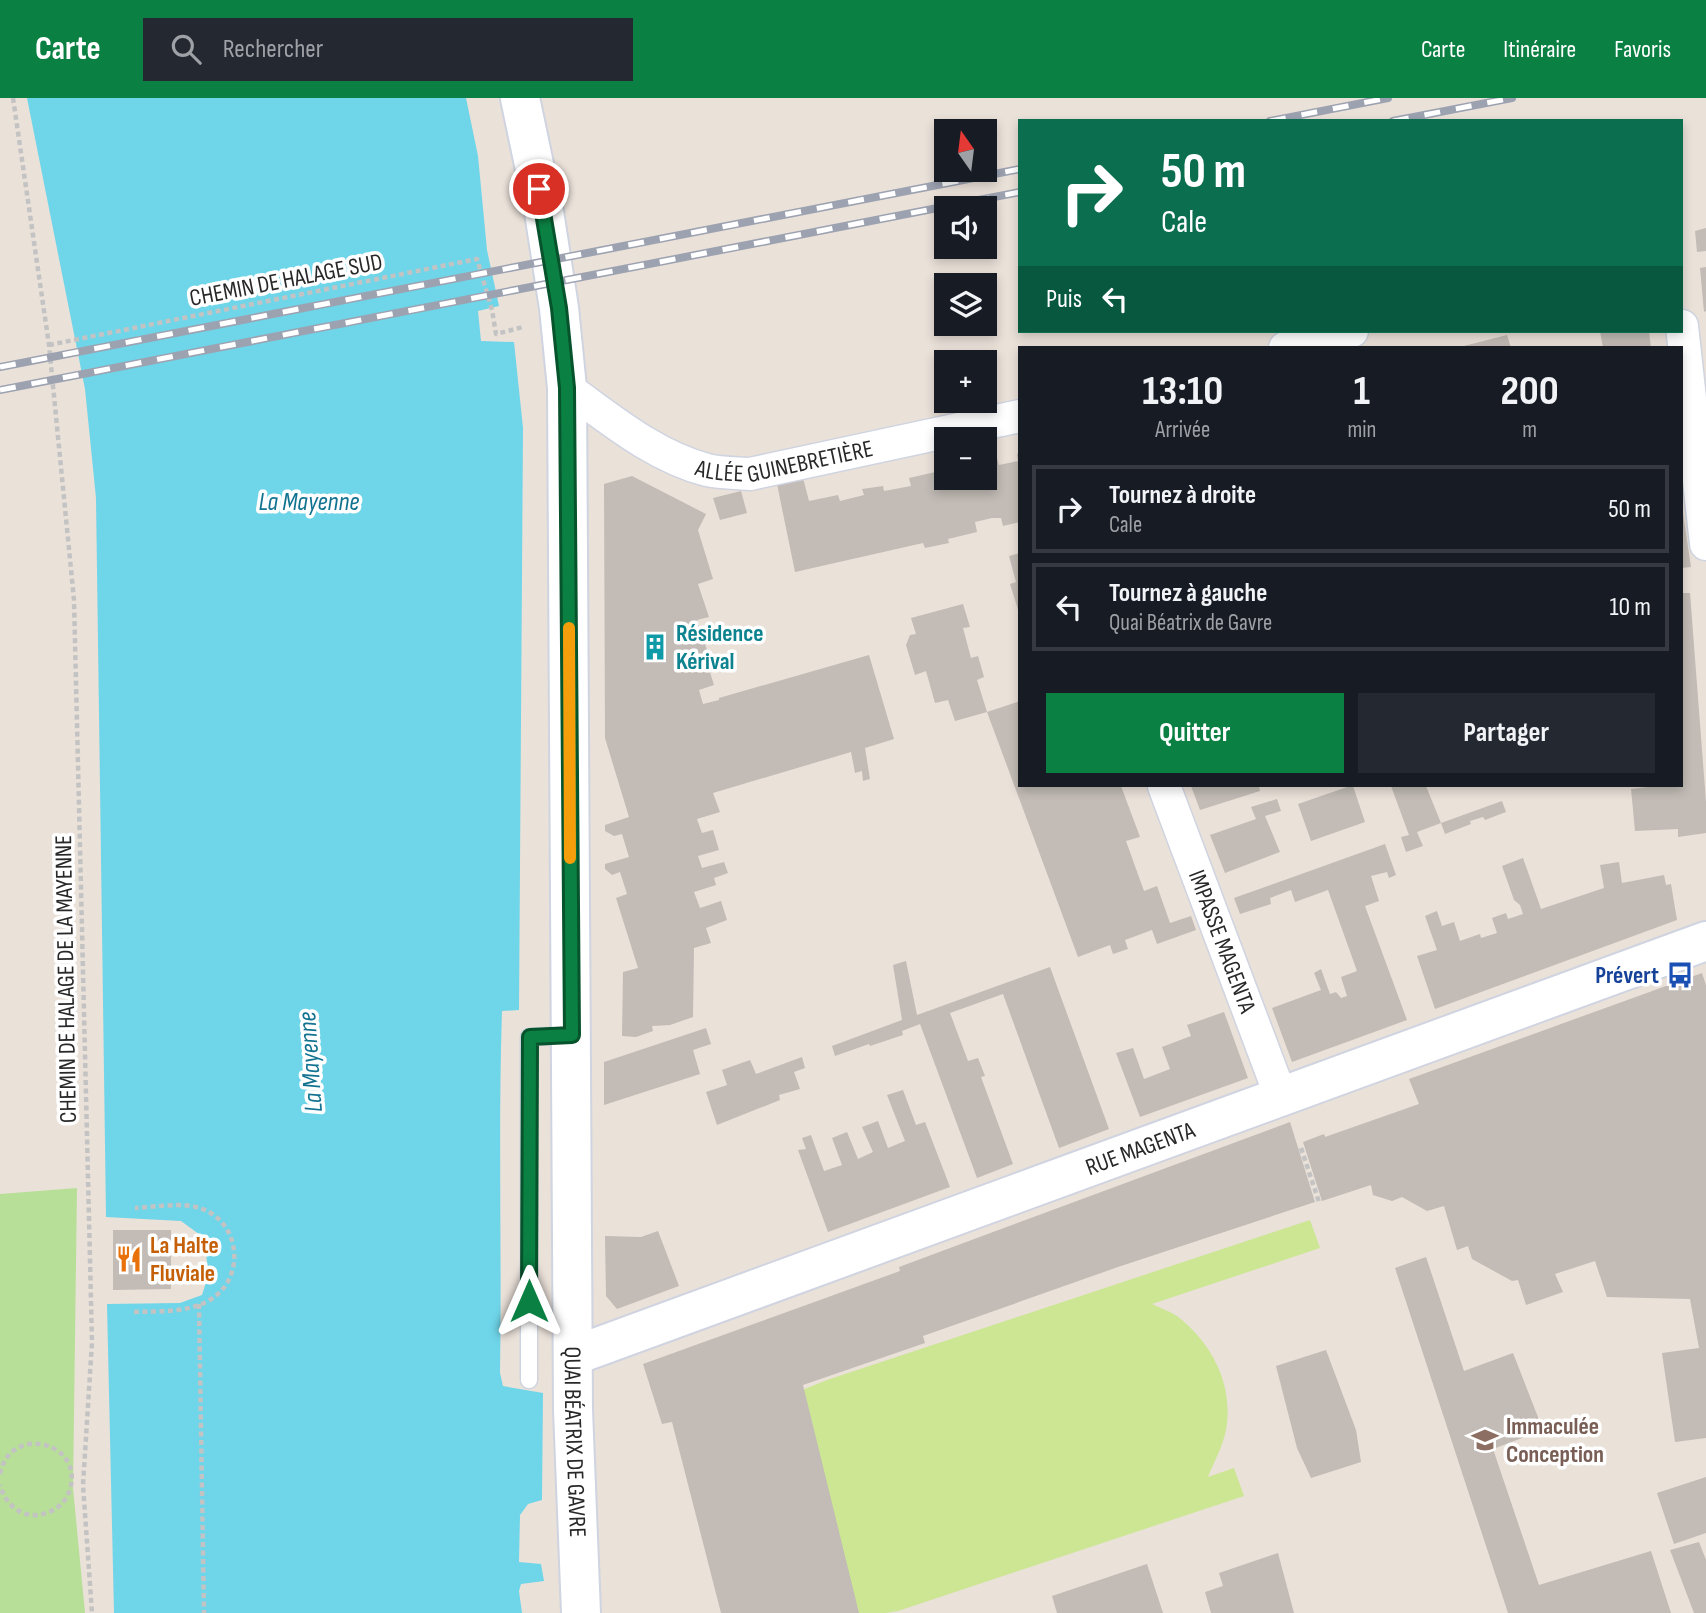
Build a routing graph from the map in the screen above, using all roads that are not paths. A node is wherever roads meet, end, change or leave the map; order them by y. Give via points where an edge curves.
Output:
1 (520, 98) edge
2 (1344, 333) edge
3 (1683, 333) edge
4 (1293, 346) edge
5 (567, 388) junction
6 (1018, 416) edge
7 (1706, 544) edge
8 (1164, 787) edge
9 (1706, 941) edge
10 (572, 1035) junction
11 (1280, 1097) junction
12 (573, 1356) junction
13 (529, 1380) dead end
14 (581, 1613) edge

1 - 5 street, QUAI BÉATRIX DE GAVRE via 544,212
2 - 4 street
3 - 7 street
5 - 6 street, ALLÉE GUINEBRETIÈRE via 668,456 709,470 750,474
5 - 10 street, QUAI BÉATRIX DE GAVRE
8 - 11 street, IMPASSE MAGENTA
9 - 11 street, RUE MAGENTA
10 - 12 street, QUAI BÉATRIX DE GAVRE
10 - 13 lane via 530,1037
11 - 12 street, RUE MAGENTA
12 - 14 street, QUAI BÉATRIX DE GAVRE

